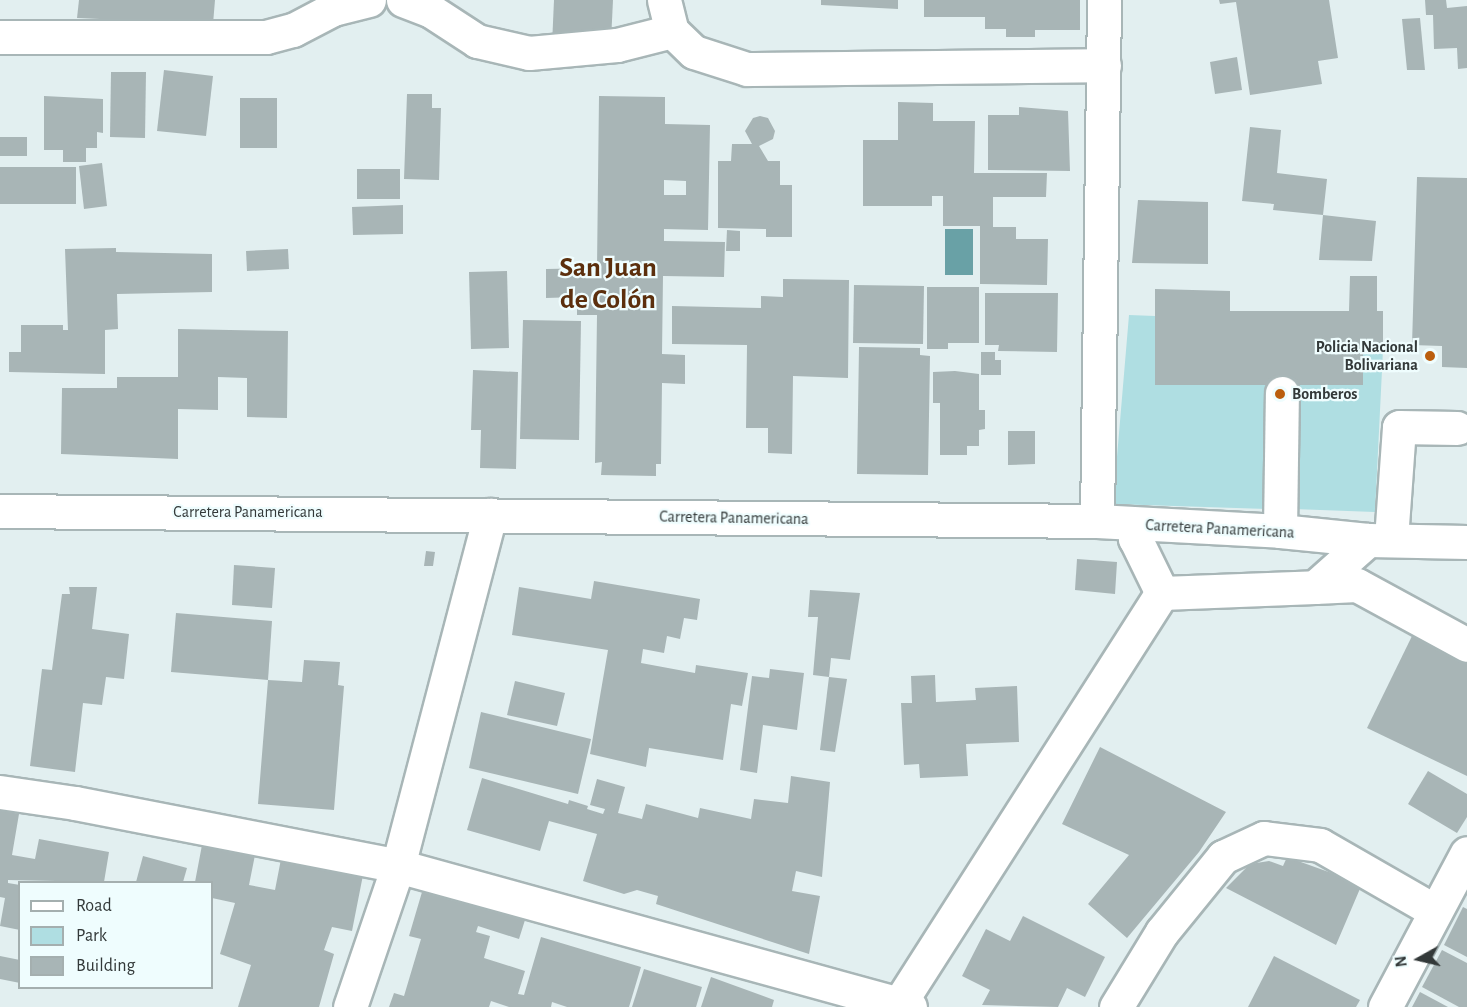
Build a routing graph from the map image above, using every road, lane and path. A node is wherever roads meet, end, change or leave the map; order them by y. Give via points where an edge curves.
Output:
1 (369, 0) edge
2 (403, 0) edge
3 (1104, 0) edge
4 (668, 15) edge
5 (0, 37) edge
6 (1104, 65) junction
7 (1282, 393) dead end
8 (1457, 428) dead end
9 (0, 512) edge
10 (490, 515) junction
11 (1096, 521) junction
12 (1139, 524) junction
13 (1280, 531) junction
14 (1379, 539) junction
15 (1467, 542) edge
16 (1315, 586) junction
17 (1162, 592) junction
18 (1467, 645) edge
19 (0, 792) edge
20 (1467, 853) edge
21 (398, 866) junction
22 (1435, 910) junction
23 (902, 1006) edge
24 (350, 1007) edge
25 (1116, 1007) edge
26 (1385, 1007) edge

1 - 5 street via 333,9 293,30 266,37
2 - 4 street via 431,11 477,41 529,53 617,45
3 - 6 street
4 - 6 street via 694,52 747,69
6 - 11 street
7 - 13 street
8 - 14 street via 1400,427
9 - 10 street, Carretera Panamericana
10 - 11 street, Carretera Panamericana
10 - 21 street
11 - 12 street, Carretera Panamericana
12 - 13 street, Carretera Panamericana
12 - 17 street via 1135,538
13 - 14 street, Carretera Panamericana
14 - 15 street, Carretera Panamericana
14 - 16 street
16 - 17 street
16 - 18 street via 1357,585
17 - 23 street
19 - 21 street
20 - 22 street
21 - 23 street
21 - 24 street
22 - 25 street via 1320,845 1264,838 1223,857 1162,932
22 - 26 street

